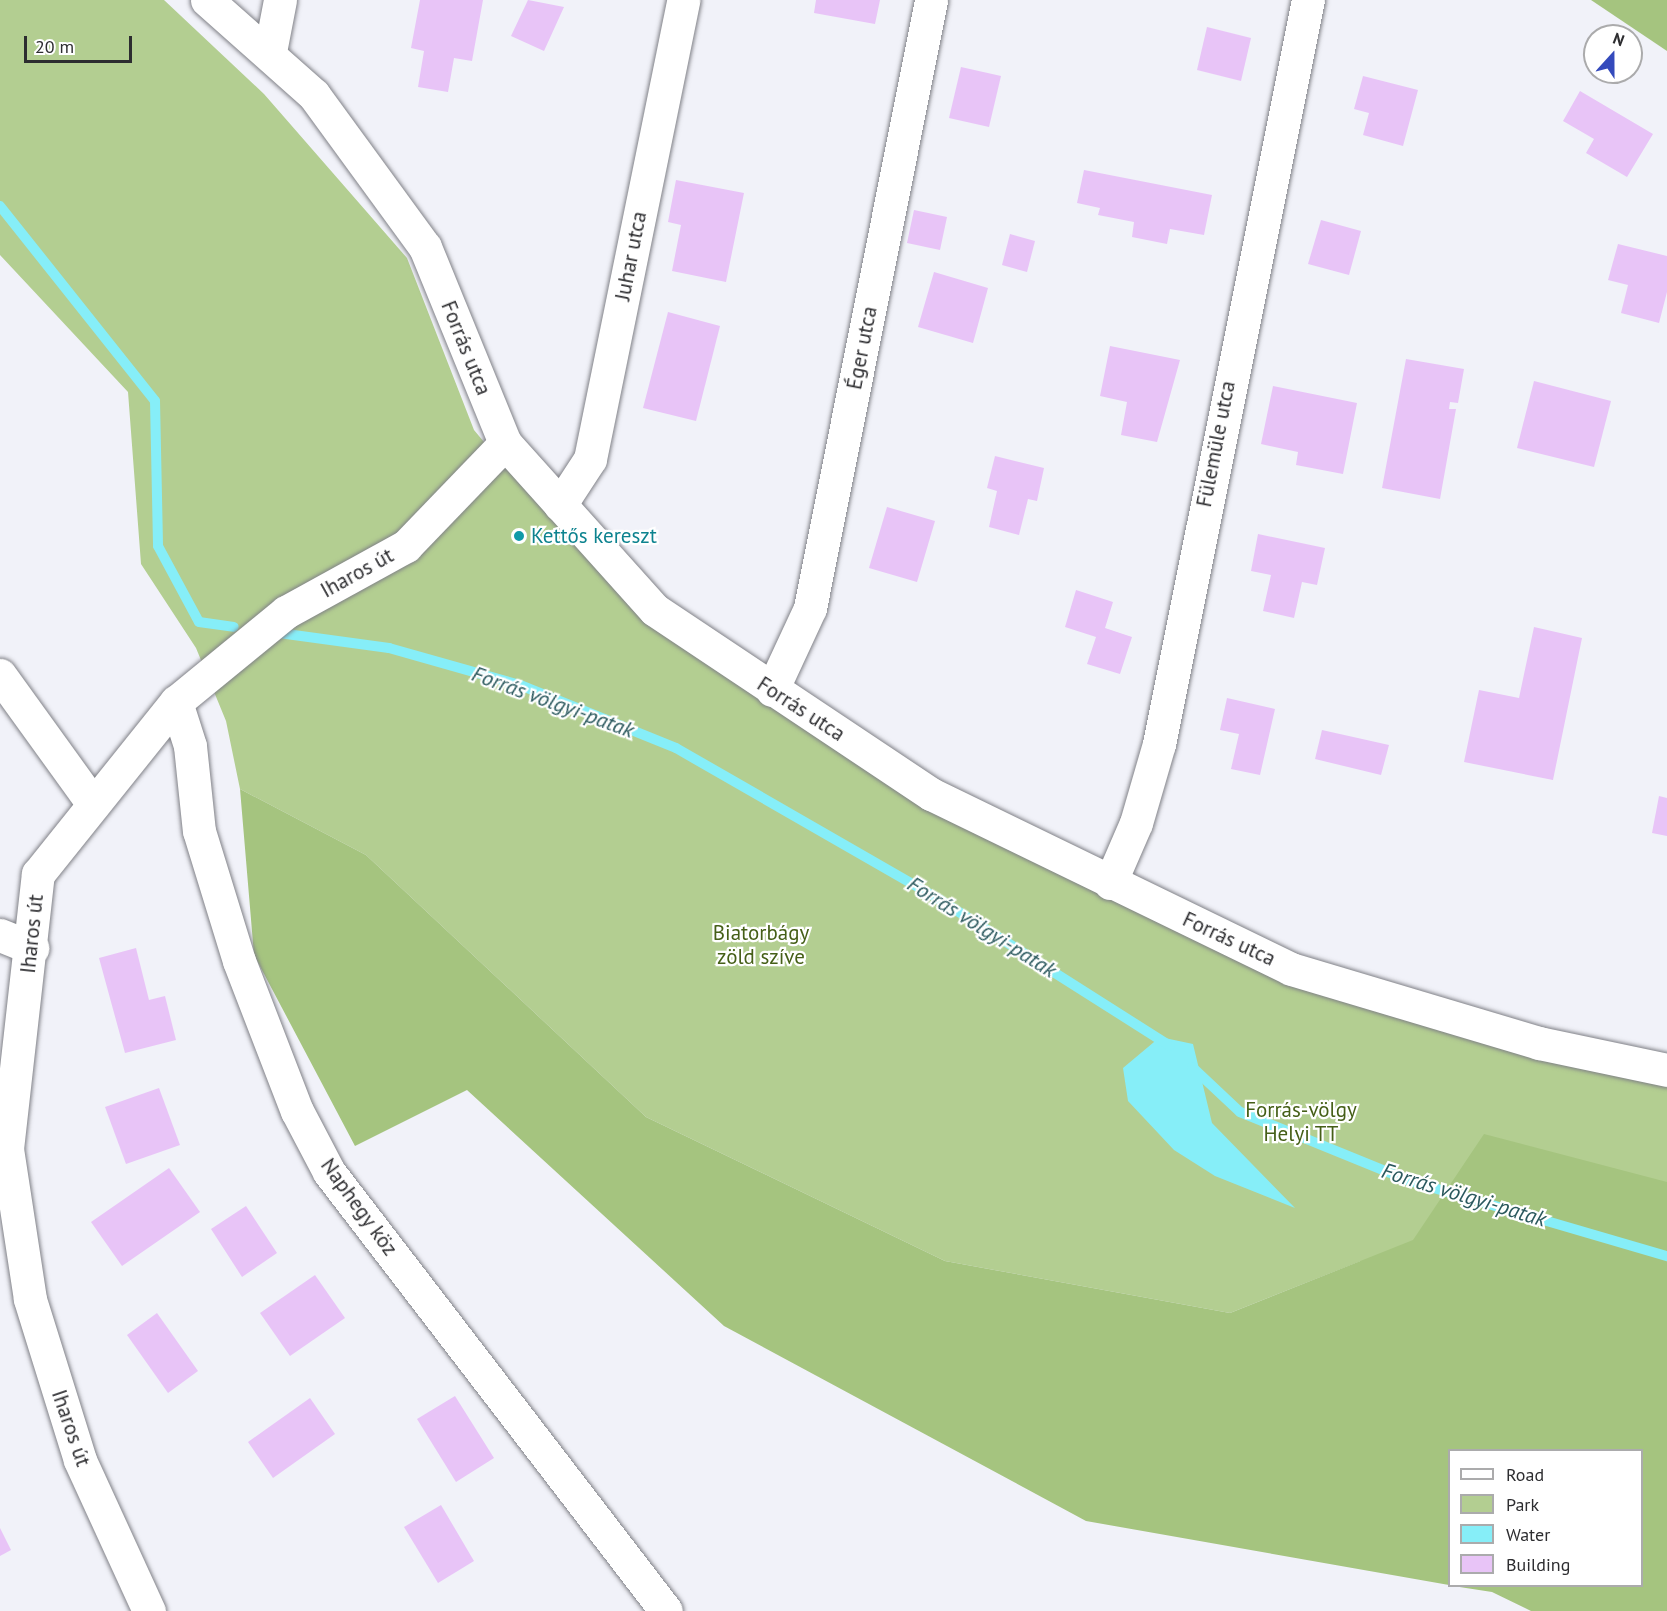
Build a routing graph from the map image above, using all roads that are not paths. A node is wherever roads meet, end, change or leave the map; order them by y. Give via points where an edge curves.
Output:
1 (207, 0) edge
2 (280, 0) edge
3 (683, 0) edge
4 (931, 0) edge
5 (1308, 0) edge
6 (270, 52) junction
7 (505, 442) junction
8 (560, 505) junction
9 (0, 675) edge
10 (772, 690) junction
11 (176, 702) junction
12 (93, 804) junction
13 (1110, 883) junction
14 (0, 935) edge
15 (32, 948) junction
16 (1667, 1070) edge
17 (149, 1611) edge
18 (666, 1611) edge

1 - 6 street, Forrás utca
2 - 6 street
3 - 8 street, Juhar utca via 590,459
4 - 10 street, Éger utca via 810,608
5 - 13 street, Fülemüle utca via 1159,744 1136,823
6 - 7 street, Forrás utca via 314,95 425,247
7 - 8 street, Forrás utca
7 - 11 street, Iharos út via 406,546 286,612
8 - 10 street, Forrás utca via 655,610
9 - 12 street
10 - 13 street, Forrás utca via 931,794
11 - 12 street, Iharos út
11 - 18 street, Naphegy köz via 190,746 199,831 239,961 297,1111 330,1172
12 - 15 street, Iharos út via 38,874
13 - 16 street, Forrás utca via 1291,969 1539,1043
14 - 15 street
15 - 17 street, Iharos út via 7,1149 30,1299 80,1460

